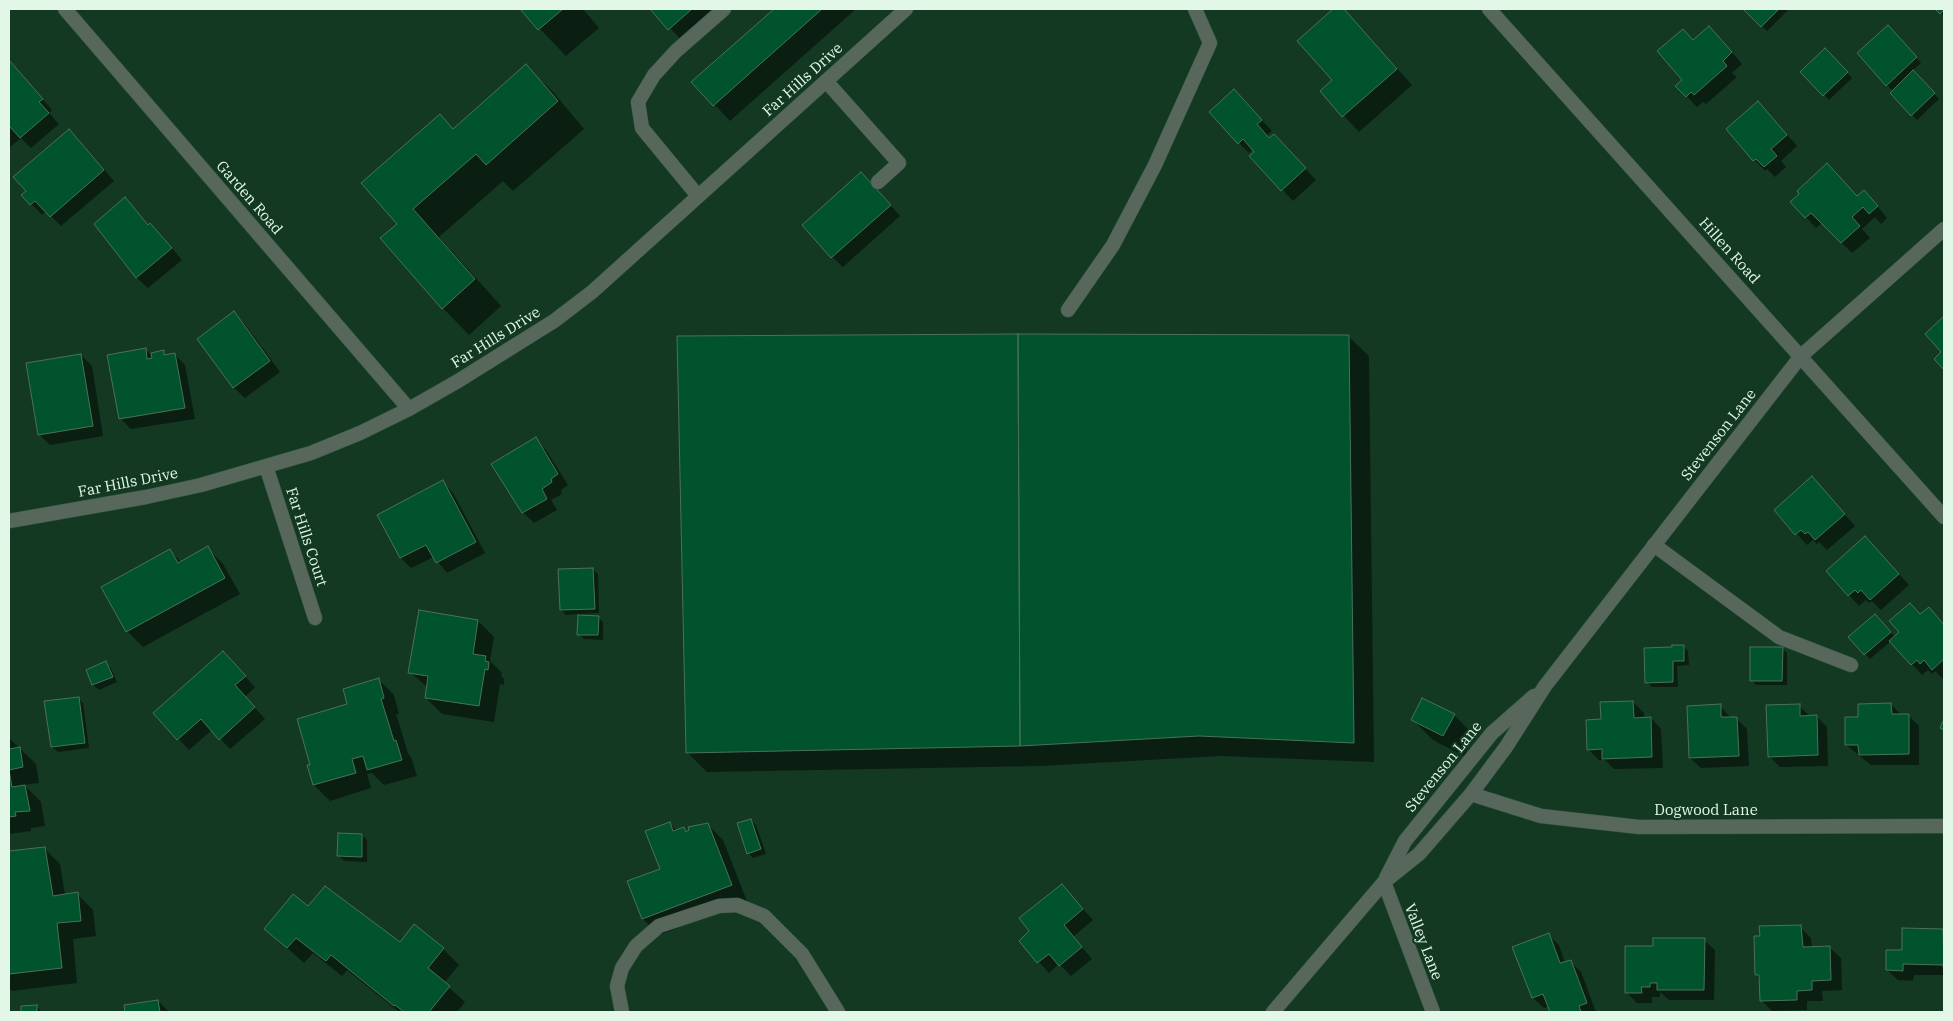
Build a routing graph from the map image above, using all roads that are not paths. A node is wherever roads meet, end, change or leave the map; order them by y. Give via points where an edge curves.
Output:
1 (64, 9) edge
2 (724, 9) edge
3 (906, 9) edge
4 (1195, 9) edge
5 (1489, 9) edge
6 (826, 81) junction
7 (878, 182) dead end
8 (698, 196) junction
9 (1944, 229) edge
10 (1068, 310) dead end
11 (1801, 356) junction
12 (409, 409) junction
13 (266, 466) junction
14 (1944, 516) edge
15 (9, 521) edge
16 (1654, 545) junction
17 (315, 618) dead end
18 (1851, 666) dead end
19 (1545, 686) junction
20 (1471, 794) junction
21 (1944, 826) edge
22 (1384, 882) junction
23 (622, 1012) edge
24 (838, 1012) edge
25 (1273, 1012) edge
26 (1432, 1012) edge

1 - 12 street, Garden Road
2 - 8 street via 676,51 654,75 638,102 642,128
3 - 6 street, Far Hills Drive
4 - 10 street via 1210,43 1155,165 1113,245
5 - 11 street, Hillen Road
6 - 7 street via 899,164
6 - 8 street, Far Hills Drive
8 - 12 street, Far Hills Drive via 592,292 554,321
9 - 11 street, Stevenson Lane
11 - 14 street, Hillen Road
11 - 16 street, Stevenson Lane
12 - 13 street, Far Hills Drive via 311,453
13 - 15 street, Far Hills Drive via 146,497
13 - 17 street, Far Hills Court
16 - 18 street via 1779,637
16 - 19 street, Stevenson Lane
19 - 20 street, Stevenson Lane
19 - 22 street, Stevenson Lane via 1492,733 1405,841
20 - 21 street, Dogwood Lane via 1542,816 1639,827
20 - 22 street, Stevenson Lane via 1419,854
22 - 25 street, Stevenson Lane
22 - 26 street, Valley Lane
23 - 24 street via 617,986 622,968 636,946 659,926 719,906 737,905 764,916 802,954

